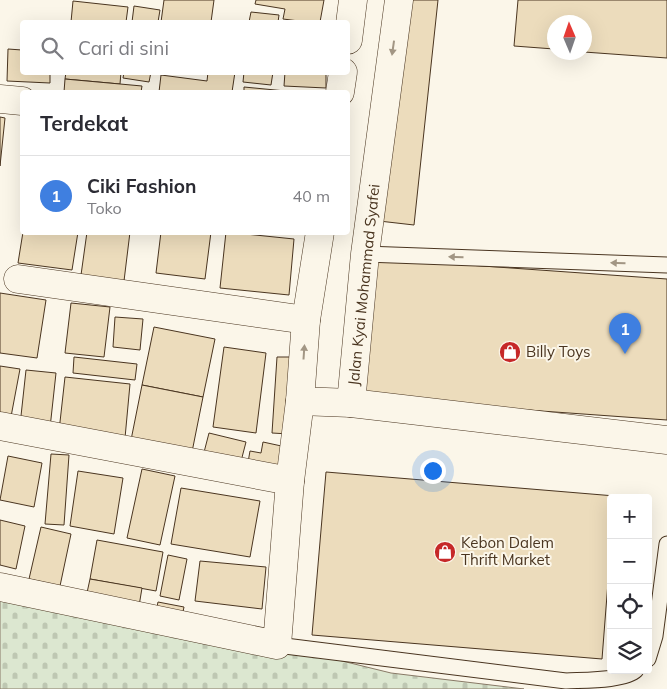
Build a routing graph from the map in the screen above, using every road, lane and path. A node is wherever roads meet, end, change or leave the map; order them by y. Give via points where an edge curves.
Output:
1 (353, 0) edge
2 (399, 0) edge
3 (350, 24) edge
4 (343, 75) edge
5 (340, 90) edge
6 (0, 99) edge
7 (20, 101) edge
8 (320, 235) edge
9 (365, 254) junction
10 (667, 265) edge
11 (18, 279) dead end
12 (306, 320) junction
13 (300, 401) junction
14 (351, 403) junction
15 (0, 426) edge
16 (667, 440) edge
17 (290, 482) junction
18 (667, 544) edge
19 (0, 587) edge
20 (277, 645) junction
21 (652, 646) edge
22 (632, 674) edge

1 - 3 street
2 -> 9 street, Jalan Kyai Mohammad Syafei
4 - 5 street
6 - 7 street
8 - 12 street
10 -> 9 lane
9 - 14 street, Jalan Kyai Mohammad Syafei
11 - 12 street
13 -> 12 street
13 - 14 street
13 - 17 street
14 - 16 street, Jalan Kyai Mohammad Syafei
15 - 17 street
17 - 20 street
18 - 21 lane
19 - 20 street
20 - 22 lane via 566,681

